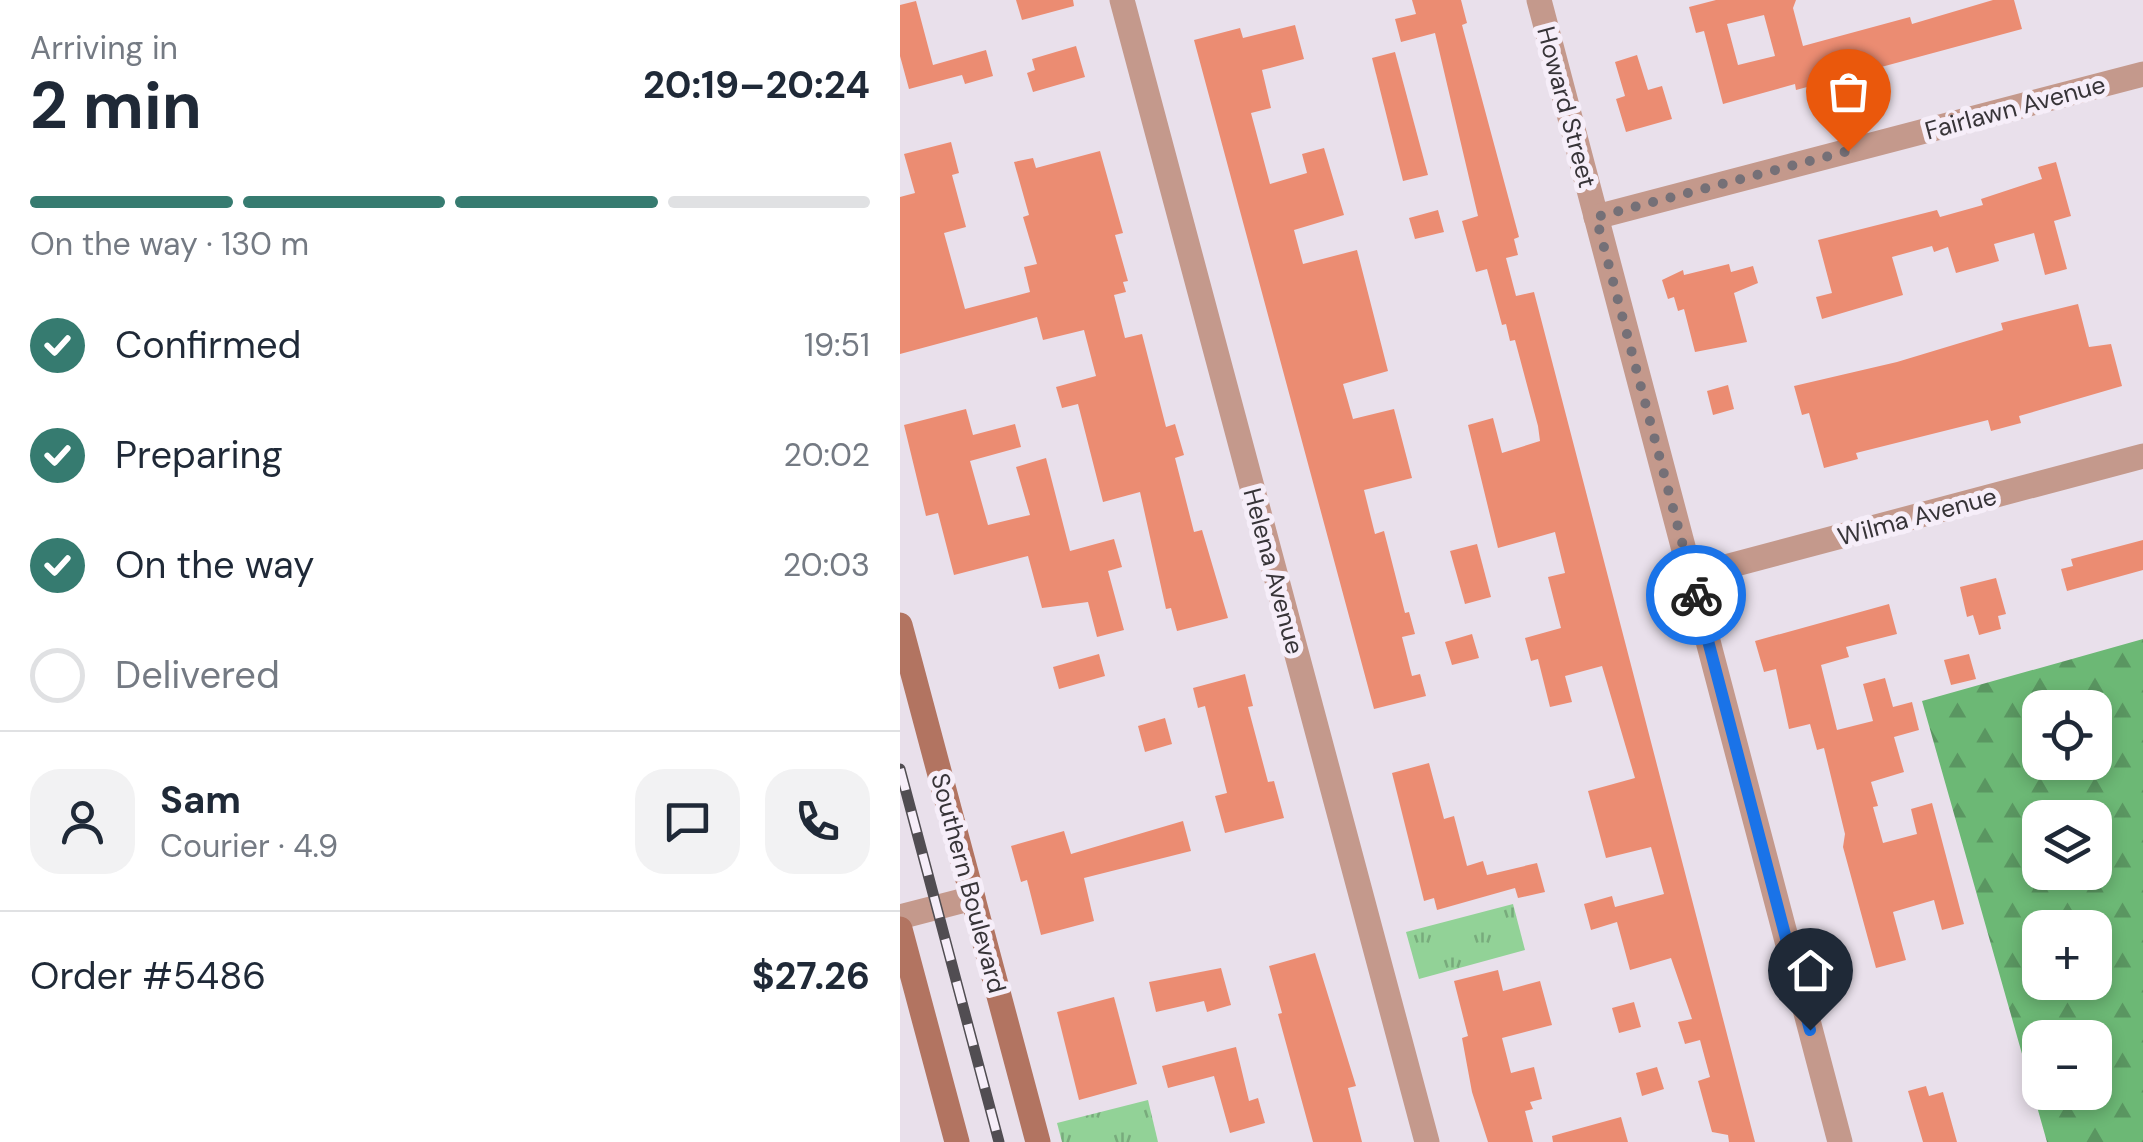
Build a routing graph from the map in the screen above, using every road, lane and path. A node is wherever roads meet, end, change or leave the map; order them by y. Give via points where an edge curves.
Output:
1 (1122, 0) edge
2 (1539, 0) edge
3 (2143, 74) edge
4 (1596, 217) junction
5 (2143, 456) edge
6 (1691, 576) junction
7 (900, 625) edge
8 (973, 898) junction
9 (900, 917) edge
10 (900, 930) edge
11 (957, 1142) edge
12 (1038, 1142) edge
13 (1427, 1142) edge
14 (1840, 1142) edge

1 - 13 street, Helena Avenue
2 - 4 street, Howard Street
3 - 4 street, Fairlawn Avenue
4 - 6 street, Howard Street
5 - 6 street, Wilma Avenue
6 - 14 street, Howard Street
7 - 8 street, Southern Boulevard
8 - 9 street
8 - 12 street, Southern Boulevard
10 - 11 street

